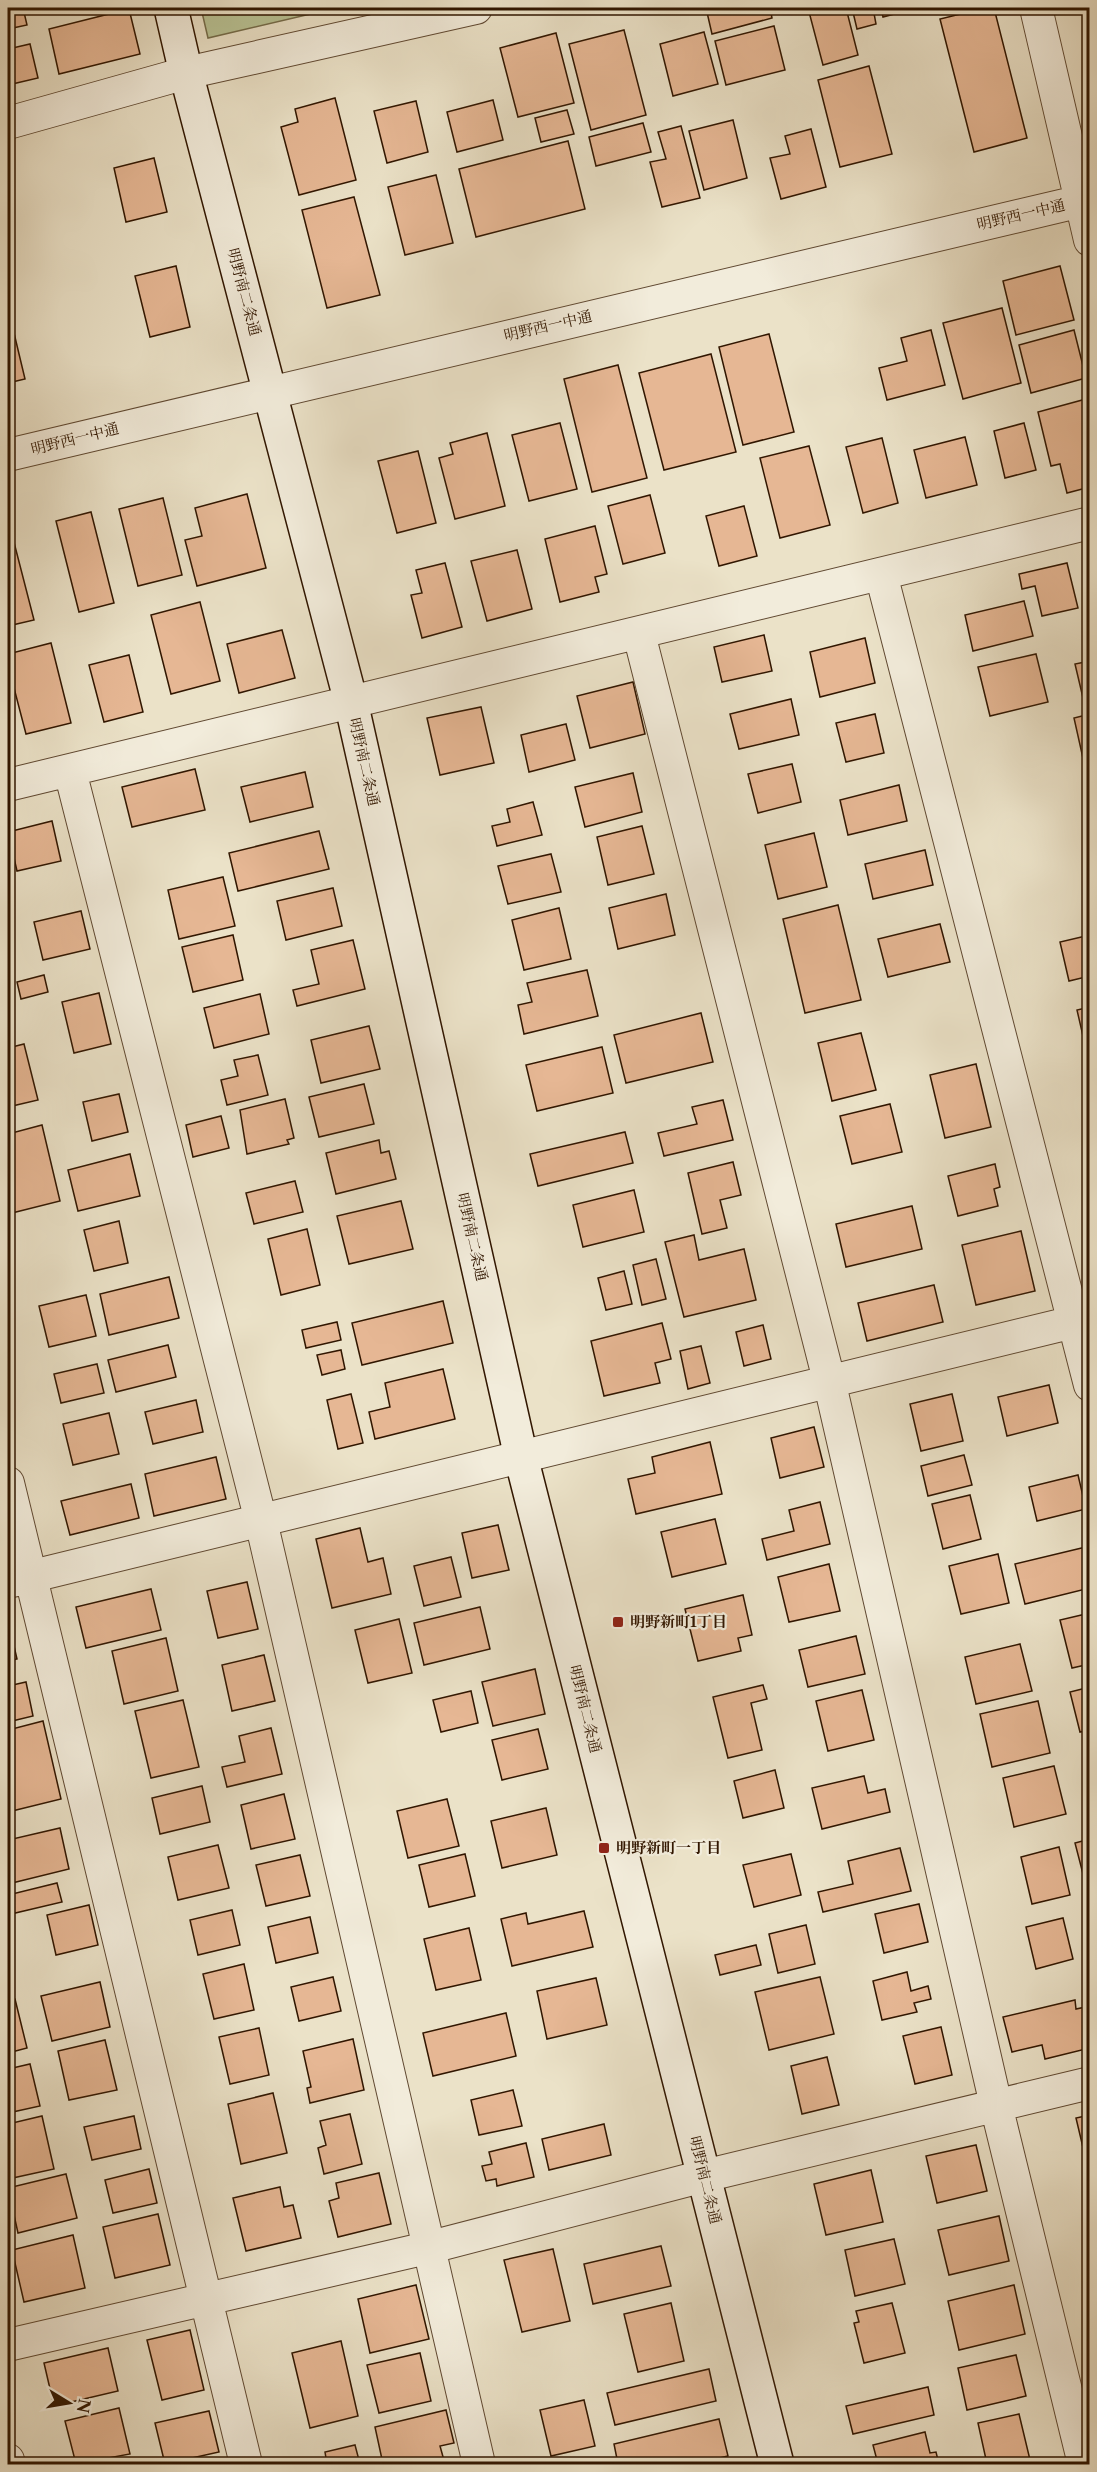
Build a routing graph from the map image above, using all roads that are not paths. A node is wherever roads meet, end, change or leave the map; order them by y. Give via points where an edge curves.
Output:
1 (171, 8) edge
2 (476, 8) edge
3 (1036, 8) edge
4 (186, 73) junction
5 (8, 123) edge
6 (1085, 200) edge
7 (1089, 240) edge
8 (271, 391) junction
9 (8, 455) edge
10 (1089, 523) edge
11 (881, 574) junction
12 (639, 634) junction
13 (351, 702) junction
14 (70, 771) junction
15 (8, 785) edge
16 (1082, 1319) edge
17 (829, 1380) junction
18 (1089, 1385) edge
19 (521, 1457) junction
20 (8, 1483) edge
21 (261, 1521) junction
22 (19, 1579) edge
23 (1089, 2083) edge
24 (996, 2105) junction
25 (704, 2176) junction
26 (427, 2248) junction
27 (207, 2298) junction
28 (8, 2345) edge
29 (8, 2460) edge
30 (9, 2464) edge
31 (246, 2464) edge
32 (479, 2464) edge
33 (777, 2464) edge
34 (1084, 2464) edge

1 - 4 street, 明野南二条通
2 - 4 street
3 - 6 street
4 - 5 street
4 - 8 street, 明野南二条通
6 - 7 street
6 - 8 street, 明野西一中通
8 - 9 street, 明野西一中通
8 - 13 street, 明野南二条通
10 - 11 street
11 - 12 street
11 - 16 street
12 - 13 street
12 - 17 street
13 - 14 street
13 - 19 street, 明野南二条通
14 - 15 street
14 - 21 street
16 - 17 street
16 - 18 street
17 - 19 street
17 - 24 street
19 - 21 street
19 - 25 street, 明野南二条通
20 - 22 street
21 - 22 street
21 - 26 street
22 - 27 street
23 - 24 street
24 - 25 street
24 - 34 street
25 - 26 street
25 - 33 street, 明野南二条通
26 - 27 street
26 - 32 street
27 - 28 street
27 - 31 street
29 - 30 street

